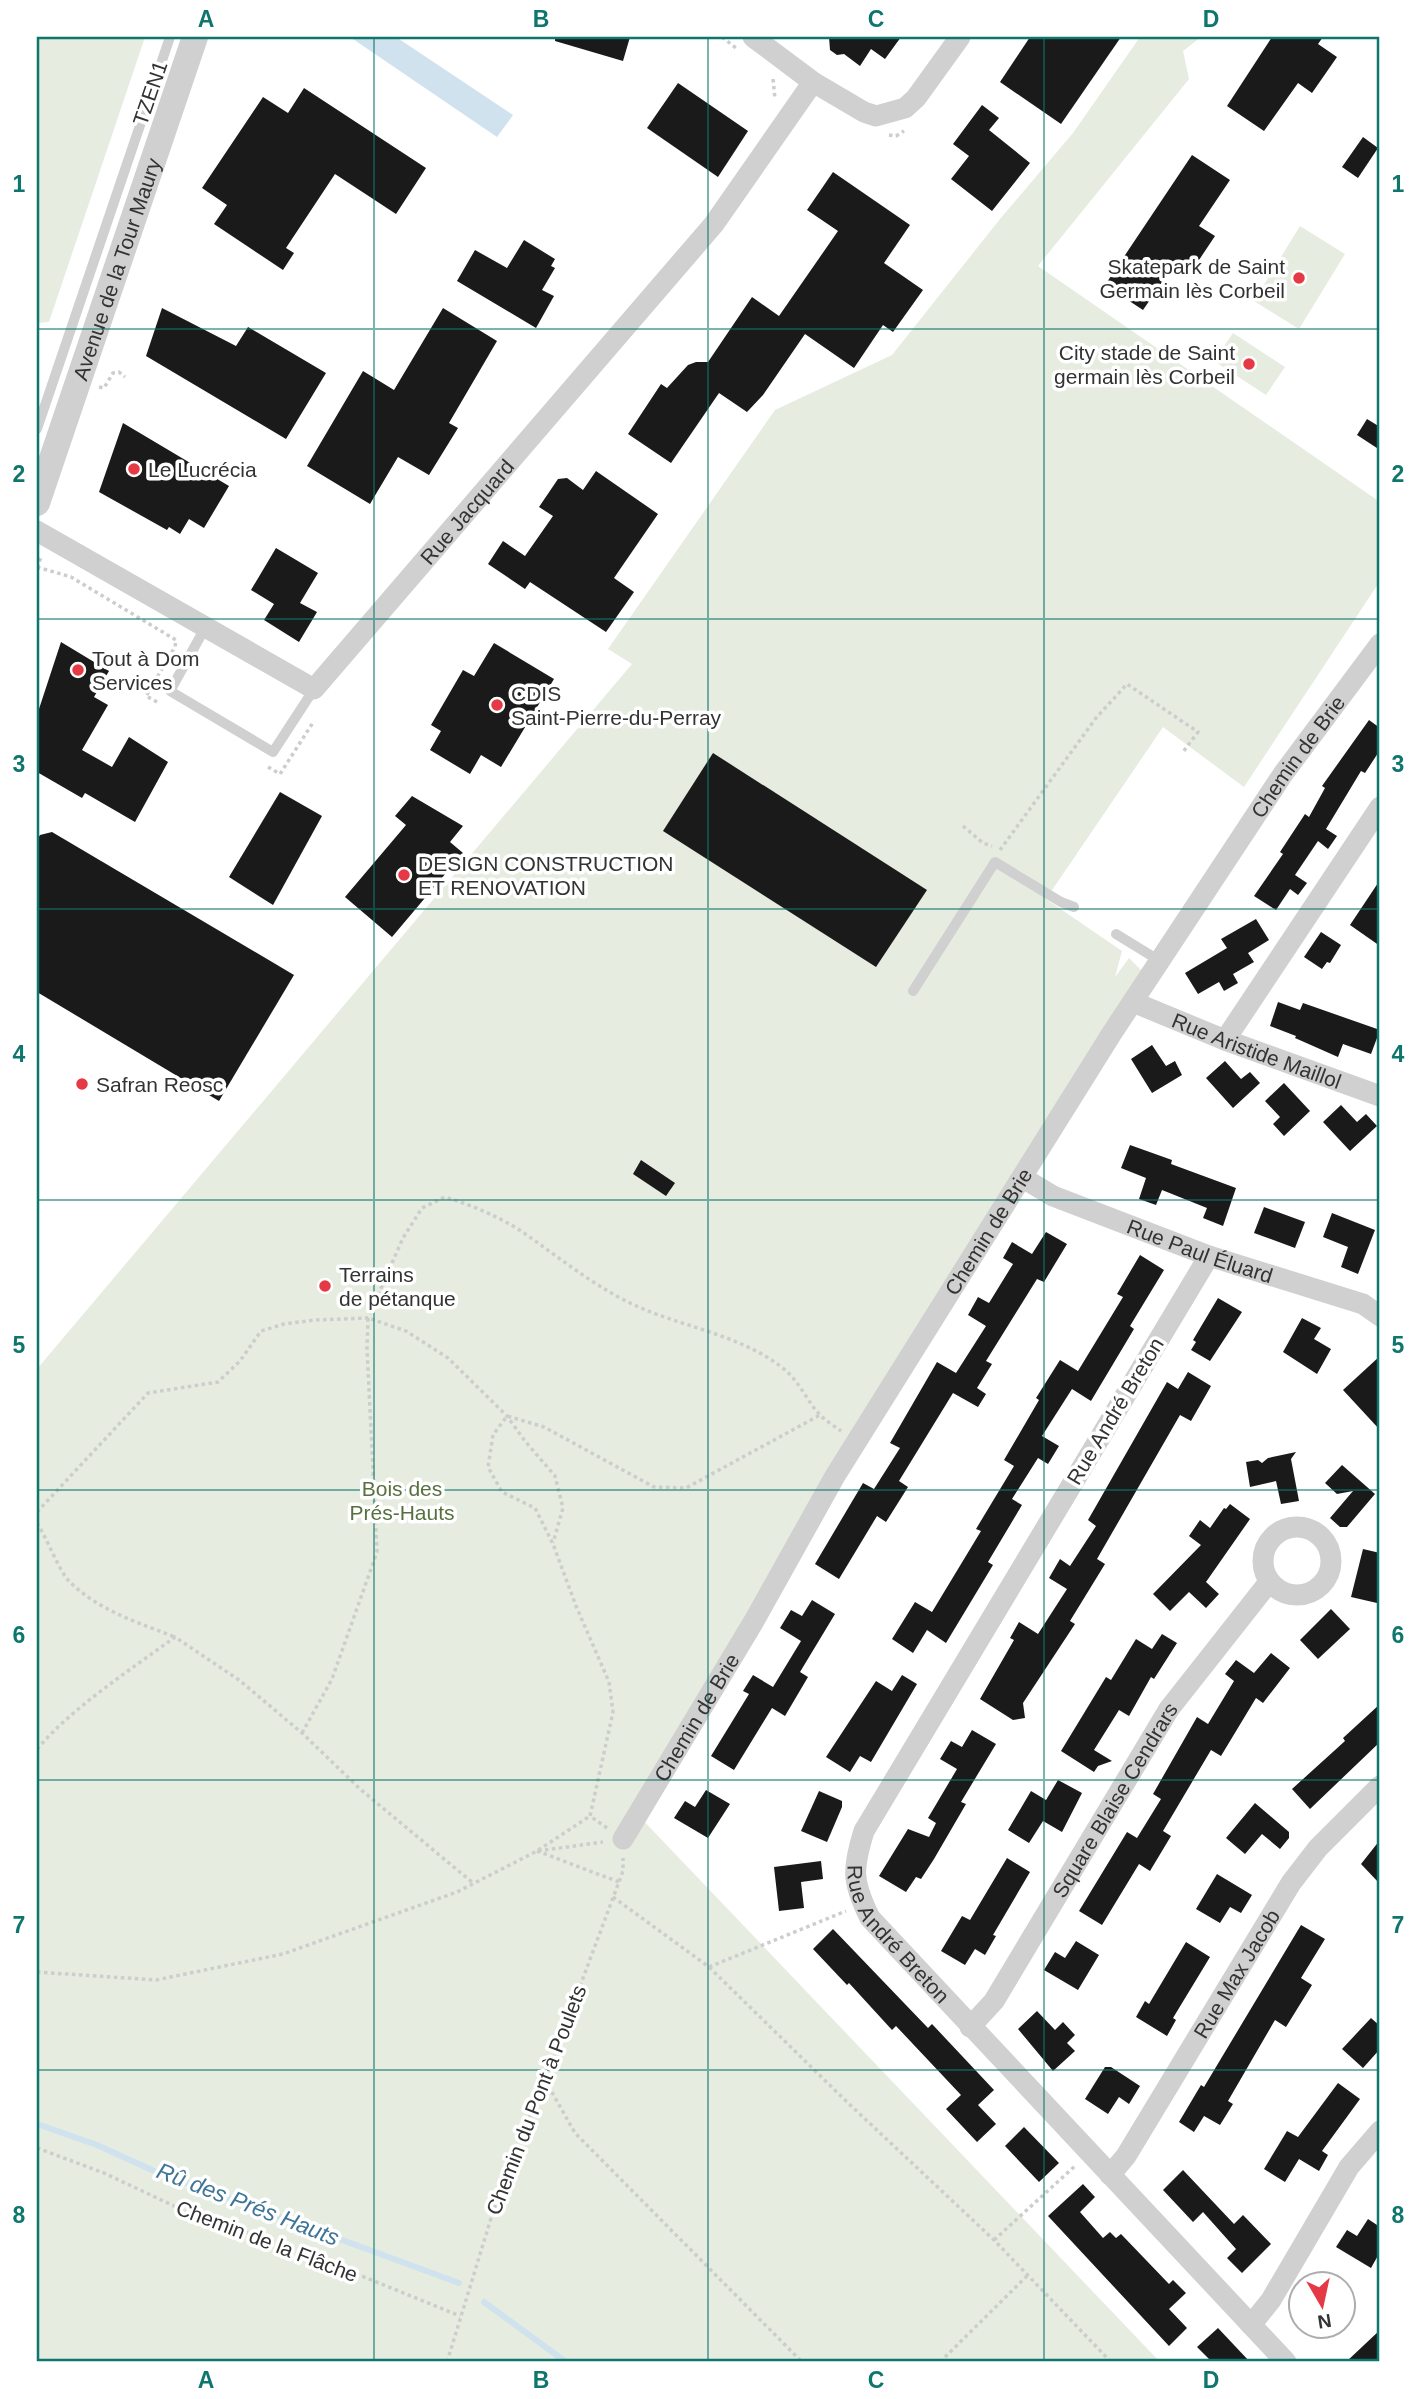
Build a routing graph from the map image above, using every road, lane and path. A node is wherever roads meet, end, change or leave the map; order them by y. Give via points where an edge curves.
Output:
1 (170, 37) edge
2 (195, 37) edge
3 (722, 37) edge
4 (960, 37) edge
5 (748, 45) edge
6 (773, 75) dead end
7 (813, 82) junction
8 (771, 108) dead end
9 (125, 377) dead end
10 (97, 387) dead end
11 (37, 429) edge
12 (37, 503) edge
13 (37, 531) edge
14 (205, 628) junction
15 (1380, 644) edge
16 (314, 689) junction
17 (1183, 752) dead end
18 (1380, 807) edge
19 (963, 826) dead end
20 (1000, 849) junction
21 (995, 862) junction
22 (1074, 907) dead end
23 (1116, 934) dead end
24 (1160, 961) junction
25 (914, 991) dead end
26 (1133, 1002) junction
27 (1225, 1040) junction
28 (1380, 1096) edge
29 (1023, 1178) junction
30 (1209, 1256) junction
31 (1380, 1316) edge
32 (368, 1318) junction
33 (820, 1415) junction
34 (507, 1416) junction
35 (857, 1443) junction
36 (37, 1512) edge
37 (37, 1523) edge
38 (553, 1544) junction
39 (1269, 1582) dead end
40 (176, 1637) junction
41 (302, 1733) junction
42 (37, 1749) edge
43 (1380, 1786) edge
44 (590, 1816) junction
45 (623, 1839) junction
46 (537, 1851) junction
47 (619, 1882) junction
48 (474, 1883) junction
49 (613, 1897) junction
50 (851, 1909) dead end
51 (709, 1967) junction
52 (37, 1972) edge
53 (970, 2027) junction
54 (545, 2080) junction
55 (1380, 2131) edge
56 (37, 2148) edge
57 (1082, 2160) dead end
58 (1110, 2175) junction
59 (994, 2240) junction
60 (1029, 2274) junction
61 (460, 2316) junction
62 (1251, 2325) junction
63 (447, 2362) edge
64 (802, 2362) edge
65 (940, 2362) edge
66 (1111, 2362) edge
67 (1286, 2362) edge

1 - 11 lane, TZEN1
2 - 12 street, Avenue de la Tour Maury
3 - 5 path
4 - 7 street via 916,98 894,113 876,116 863,112
5 - 7 street
6 - 8 path
7 - 16 street, Rue Jacquard via 714,224
9 - 10 path via 113,373 104,388
13 - 14 street
14 - 16 street
14 - 16 lane via 170,691 273,752
15 - 24 street, Chemin de Brie via 1283,774
17 - 20 path via 1198,732 1127,684 1096,718
18 - 27 street
19 - 20 path via 983,843
20 - 21 path
21 - 22 lane
21 - 25 lane
23 - 24 lane
24 - 26 street, Chemin de Brie
26 - 27 street, Rue Aristide Maillol
26 - 29 street, Chemin de Brie
27 - 28 street, Rue Aristide Maillol
29 - 30 street, Rue Paul Éluard via 1053,1196
29 - 35 street, Chemin de Brie
30 - 31 street, Rue Paul Éluard via 1363,1304
30 - 53 street, Rue André Breton via 864,1831 854,1860 857,1892 870,1917
32 - 33 path via 403,1238 422,1208 445,1197 516,1228 627,1302 757,1353 785,1370
32 - 34 path via 406,1331 448,1358
32 - 36 path via 315,1320 261,1331 218,1382 149,1393
32 - 41 path via 377,1552 332,1679
33 - 34 path via 685,1488 654,1487 544,1427
33 - 35 path
34 - 38 path via 555,1476 563,1508
34 - 38 path via 493,1435 488,1467 502,1492 535,1508
35 - 45 street, Chemin de Brie
37 - 40 path via 67,1579 97,1603
38 - 44 path via 610,1682 612,1712
39 - 53 street, Square Blaise Cendrars via 1170,1709 994,2001
40 - 41 path via 239,1680
40 - 42 path via 50,1734
41 - 48 path via 360,1789
43 - 58 street, Rue Max Jacob via 1318,1848 1292,1883 1126,2156
44 - 45 path
44 - 46 path
45 - 46 path
45 - 47 path, Chemin du Pont à Poulets
46 - 47 path
46 - 48 path
47 - 49 path, Chemin du Pont à Poulets
48 - 52 path via 283,1954 156,1980
49 - 51 path
49 - 54 path, Chemin du Pont à Poulets
50 - 51 path
51 - 59 path
53 - 58 street, Rue André Breton
54 - 61 path, Chemin du Pont à Poulets via 504,2176
54 - 64 path via 575,2133
55 - 62 street via 1349,2167 1271,2300
56 - 61 path, Chemin de la Flâche via 191,2214 293,2248
57 - 59 path
58 - 62 street, Rue André Breton
59 - 60 path
60 - 65 path
60 - 66 path
61 - 63 path, Chemin du Pont à Poulets
62 - 67 street, Rue André Breton

